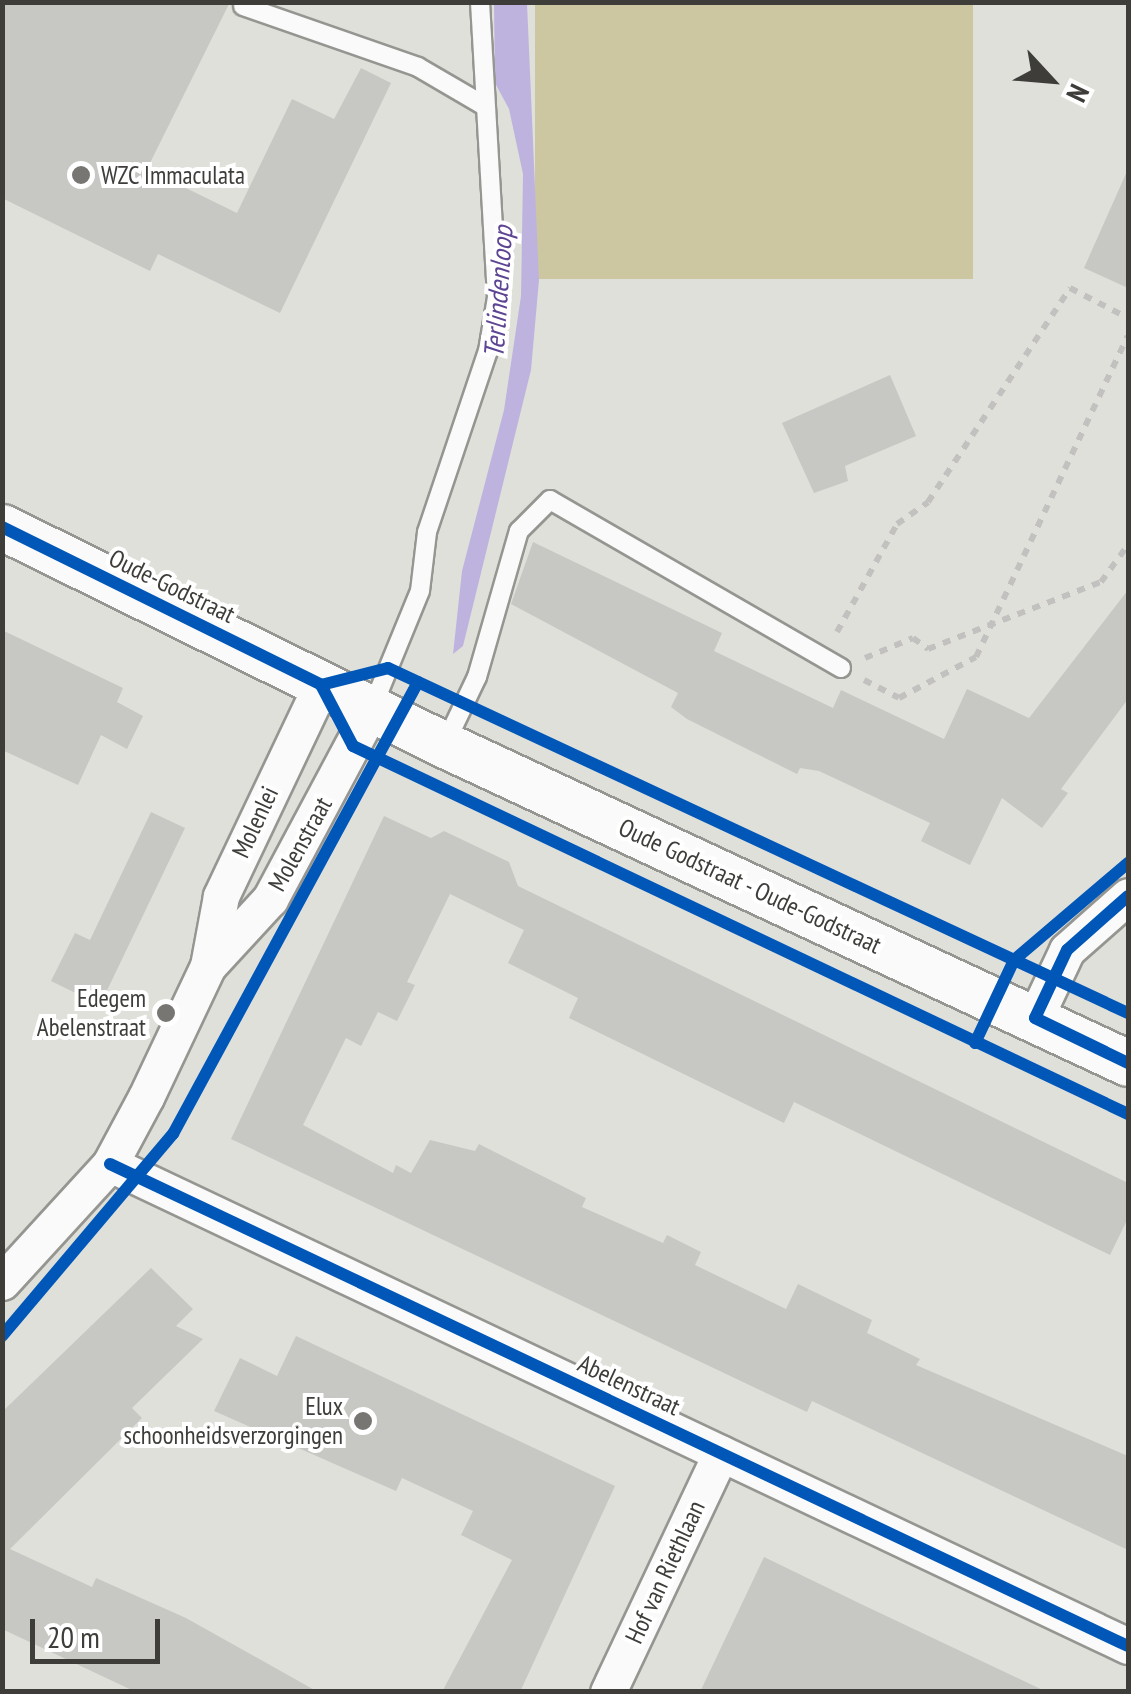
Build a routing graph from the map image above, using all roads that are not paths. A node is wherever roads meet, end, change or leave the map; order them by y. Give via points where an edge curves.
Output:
1 (480, 2) edge
2 (242, 6) dead end
3 (483, 105) junction
4 (2, 528) edge
5 (841, 668) road end
6 (321, 684) junction
7 (372, 708) junction
8 (445, 745) junction
9 (1128, 896) edge
10 (208, 966) junction
11 (1035, 1018) junction
12 (1128, 1063) edge
13 (110, 1164) junction
14 (2, 1282) edge
15 (721, 1453) junction
16 (1128, 1646) edge
17 (608, 1692) edge

1 - 3 lane
2 - 3 lane via 418,67
3 - 7 lane via 495,180 497,297 488,351 431,516 420,591
4 - 6 street, Oude-Godstraat
5 - 8 lane via 550,500 519,531 477,677
6 - 7 street, Oude-Godstraat
6 - 10 street, Molenlei via 221,896
7 - 8 street, Oude Godstraat - Oude-Godstraat
7 - 10 street, Molenstraat via 270,899
8 - 11 street, Oude Godstraat - Oude-Godstraat
9 - 11 street via 1067,950
10 - 13 street
11 - 12 street, Oude Godstraat - Oude-Godstraat
13 - 14 street
13 - 15 street, Abelenstraat
15 - 16 street, Abelenstraat
15 - 17 street, Hof van Riethlaan

